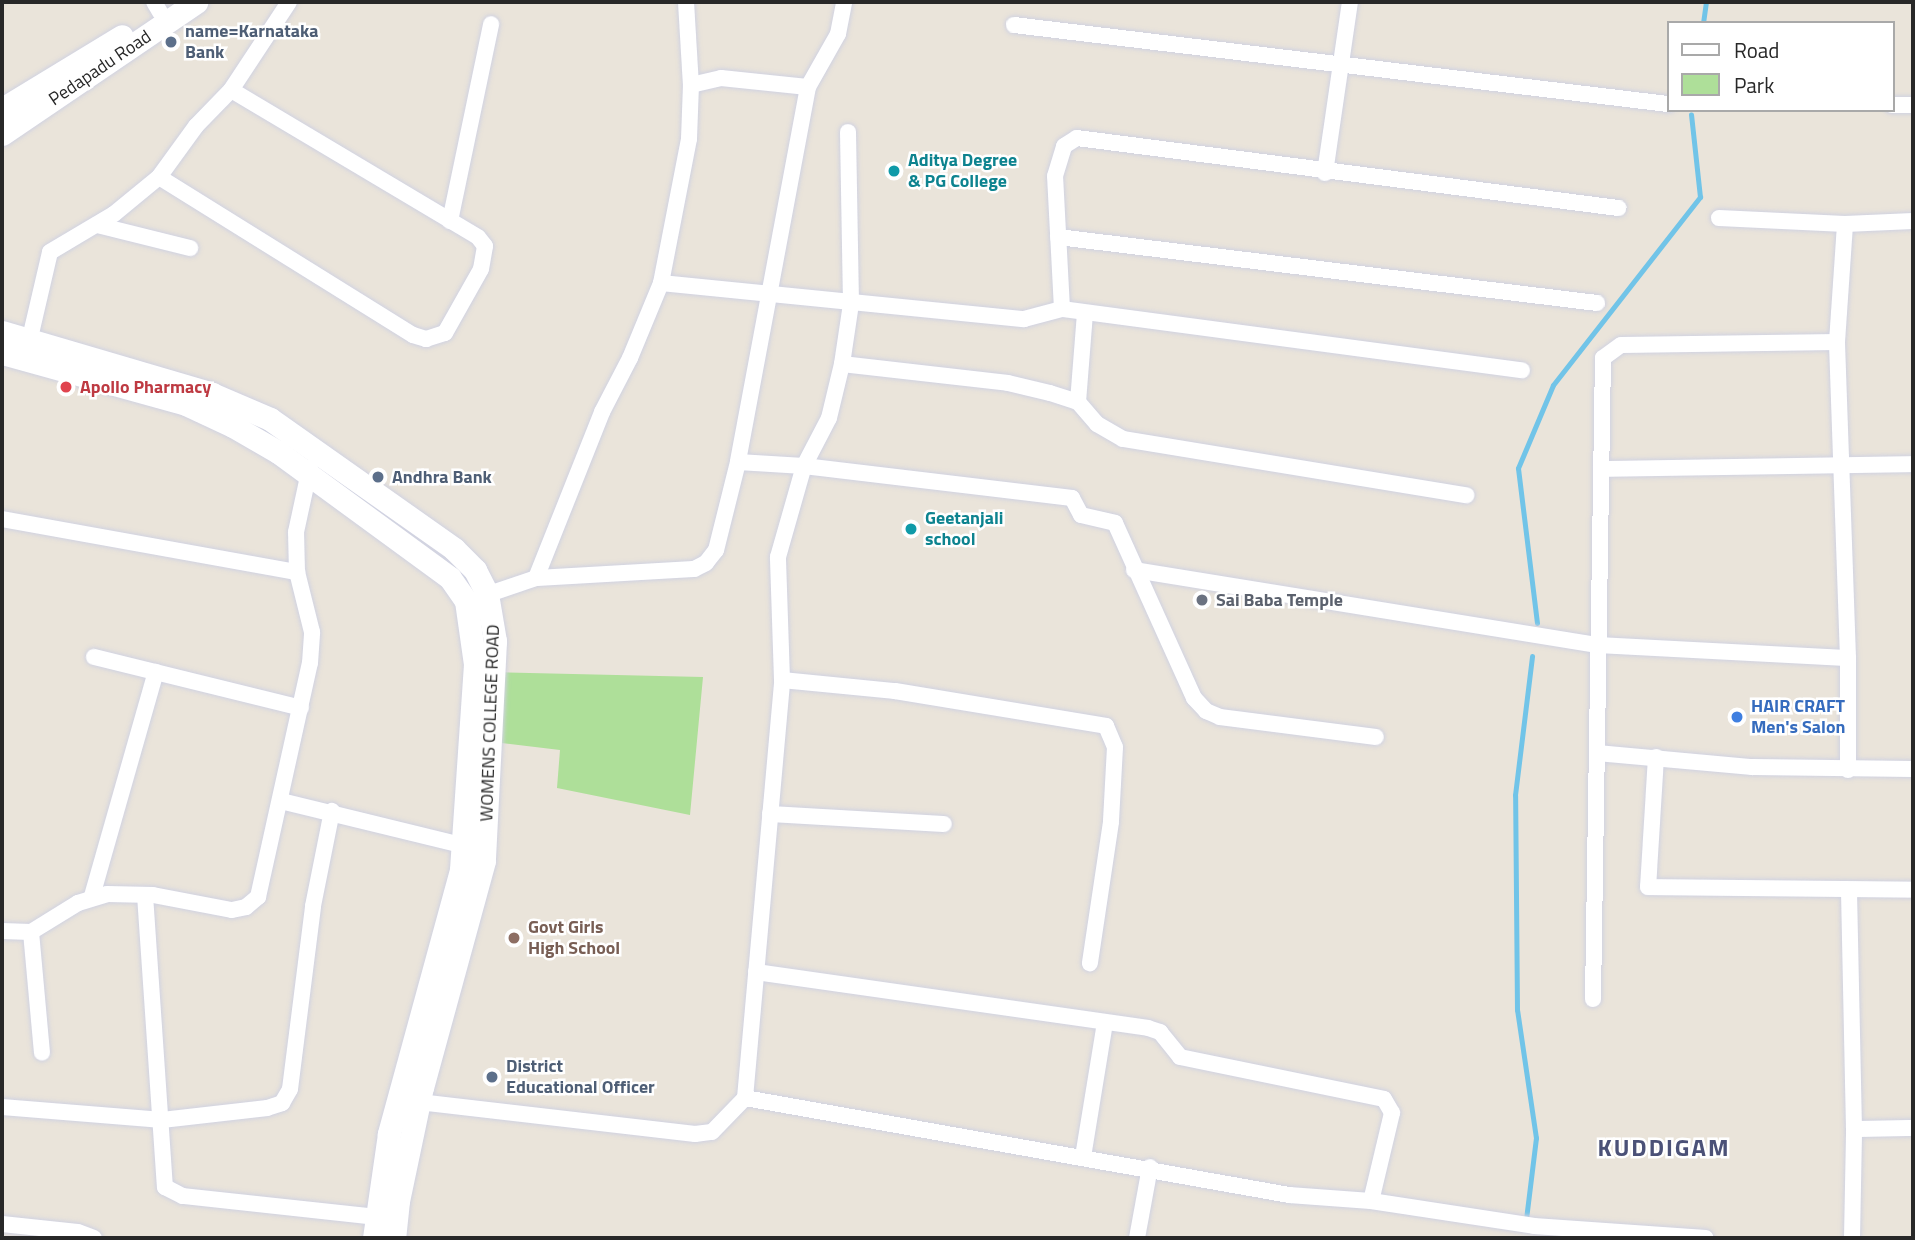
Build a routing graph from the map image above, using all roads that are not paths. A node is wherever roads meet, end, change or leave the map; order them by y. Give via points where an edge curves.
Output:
1 (197, 2) edge
2 (289, 2) edge
3 (686, 2) edge
4 (844, 2) edge
5 (1350, 2) edge
6 (164, 5) edge
7 (491, 24) dead end
8 (1014, 25) dead end
9 (1341, 66) junction
10 (691, 85) junction
11 (808, 87) junction
12 (230, 90) junction
13 (1666, 104) edge
14 (1894, 104) edge
15 (1913, 105) edge
16 (2, 109) edge
17 (848, 132) dead end
18 (2, 134) edge
19 (1325, 173) junction
20 (159, 177) junction
21 (1618, 208) dead end
22 (1719, 218) dead end
23 (450, 221) junction
24 (1913, 221) edge
25 (1845, 224) junction
26 (97, 225) junction
27 (1058, 237) junction
28 (190, 248) dead end
29 (661, 283) junction
30 (768, 297) junction
31 (1597, 303) dead end
32 (851, 304) junction
33 (1057, 310) junction
34 (1085, 313) junction
35 (2, 332) edge
36 (30, 338) junction
37 (1838, 342) junction
38 (2, 353) edge
39 (842, 365) junction
40 (1522, 370) dead end
41 (1077, 401) junction
42 (316, 452) junction
43 (738, 462) junction
44 (1839, 464) junction
45 (1913, 464) edge
46 (804, 466) junction
47 (1601, 468) junction
48 (307, 474) junction
49 (1466, 495) dead end
50 (2, 519) edge
51 (1134, 570) junction
52 (297, 572) junction
53 (536, 578) junction
54 (477, 598) junction
55 (1596, 645) junction
56 (94, 657) dead end
57 (1848, 658) junction
58 (156, 672) junction
59 (782, 680) junction
60 (301, 708) junction
61 (1376, 737) dead end
62 (1597, 753) junction
63 (1656, 757) junction
64 (1913, 769) edge
65 (1848, 770) junction
66 (281, 801) junction
67 (332, 811) junction
68 (770, 814) junction
69 (944, 824) dead end
70 (463, 845) junction
71 (1913, 890) edge
72 (1849, 891) junction
73 (145, 895) junction
74 (92, 896) junction
75 (2, 931) edge
76 (31, 932) junction
77 (1090, 963) dead end
78 (756, 972) junction
79 (1593, 999) dead end
80 (1105, 1023) junction
81 (42, 1053) dead end
82 (746, 1098) junction
83 (419, 1102) junction
84 (2, 1107) edge
85 (162, 1120) junction
86 (1913, 1128) edge
87 (1854, 1129) junction
88 (1083, 1157) junction
89 (1150, 1167) junction
90 (1371, 1201) junction
91 (2, 1224) edge
92 (375, 1227) edge
93 (1535, 1232) edge
94 (94, 1238) edge
95 (394, 1238) edge
96 (1137, 1238) edge
97 (1706, 1238) edge
98 (1852, 1238) edge

1 - 18 main road, Pedapadu Road
2 - 12 street
3 - 10 street
4 - 11 street via 838,34
5 - 9 street
6 - 16 main road
7 - 23 street
8 - 9 street
9 - 13 street
9 - 19 street
10 - 11 street via 721,78
10 - 29 street via 688,139
11 - 30 street
12 - 20 street
12 - 23 street
14 - 15 street
17 - 32 street
19 - 21 street
19 - 27 street via 1077,138 1064,146 1055,176
20 - 23 street via 426,339 445,332 484,256 485,246 478,237
20 - 26 street
22 - 25 street
24 - 25 street
25 - 37 street
26 - 28 street
26 - 36 street via 50,252
27 - 31 street
27 - 33 street
29 - 30 street
29 - 53 street via 552,529
30 - 32 street
30 - 43 street
32 - 33 street via 1035,318
32 - 39 street
33 - 34 street
34 - 40 street
34 - 41 street
35 - 36 main road, WOMENS COLLEGE ROAD
36 - 42 main road, WOMENS COLLEGE ROAD via 242,405
37 - 44 street
37 - 47 street via 1621,345 1610,349 1603,358 1602,371
38 - 48 main road, WOMENS COLLEGE ROAD via 186,404 233,426
39 - 41 street via 1008,383
39 - 46 street via 829,418
41 - 49 street via 1097,425 1123,439
42 - 48 street
42 - 54 main road, WOMENS COLLEGE ROAD via 454,549 475,570
43 - 46 street
43 - 53 street via 716,550 706,564 666,572
44 - 45 street
44 - 47 street
44 - 57 street
46 - 51 street via 1072,498 1081,514 1115,523
46 - 59 street via 778,557
47 - 55 street
48 - 52 street via 296,531
48 - 54 main road, WOMENS COLLEGE ROAD
50 - 52 street
51 - 55 street
51 - 61 street via 1194,698 1206,711 1220,718
52 - 60 street via 312,632
53 - 54 street
54 - 70 main road, WOMENS COLLEGE ROAD
54 - 83 main road, WOMENS COLLEGE ROAD via 495,641 484,861
55 - 57 street
55 - 62 street
56 - 58 street
57 - 65 street
58 - 60 street
58 - 74 street
59 - 68 street
59 - 77 street via 895,691 1106,726 1115,747 1111,822
60 - 66 street
62 - 63 street
62 - 79 street
63 - 65 street
63 - 72 street via 1648,887
64 - 65 street
66 - 67 street
66 - 73 street via 258,897 246,907 232,910
67 - 70 street
67 - 85 street via 313,906 290,1089 282,1103 267,1108
68 - 69 street
68 - 78 street
70 - 92 main road, WOMENS COLLEGE ROAD via 454,897 389,1134
71 - 72 street
72 - 87 street
73 - 74 street
73 - 85 street
74 - 76 street
75 - 76 street
76 - 81 street
78 - 80 street
78 - 82 street
80 - 88 street
80 - 90 street via 1160,1032 1180,1057 1384,1099 1392,1113
82 - 83 street via 712,1132 695,1134
82 - 88 street
83 - 95 main road, WOMENS COLLEGE ROAD
84 - 85 street
85 - 92 street via 162,1178 173,1193
86 - 87 street
87 - 98 street
88 - 89 street
89 - 90 street via 1289,1195
89 - 96 street
90 - 93 street
91 - 94 street via 78,1232
93 - 97 street

